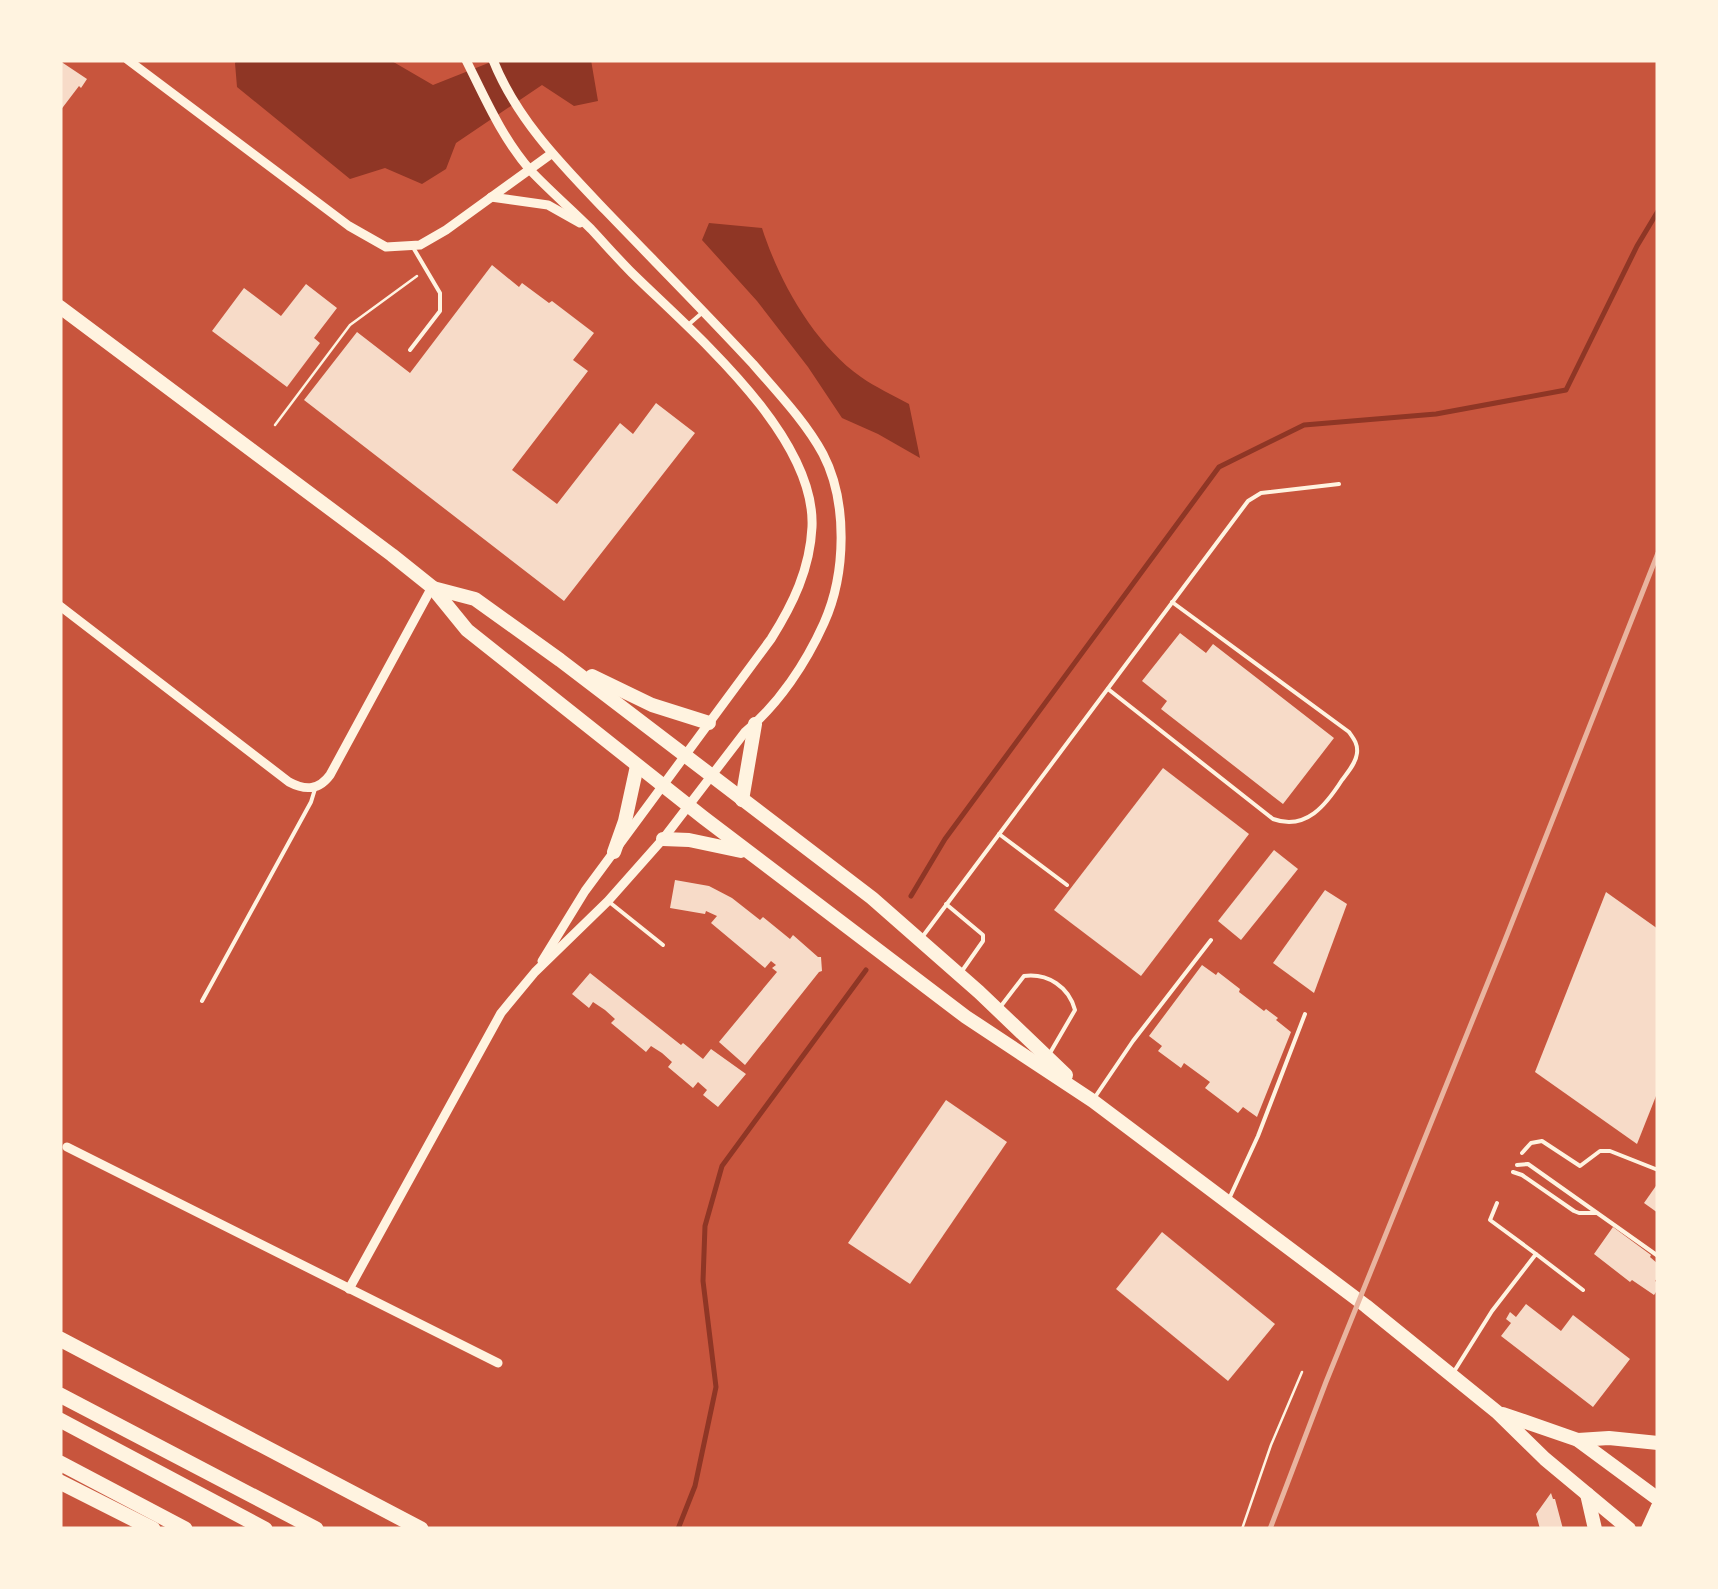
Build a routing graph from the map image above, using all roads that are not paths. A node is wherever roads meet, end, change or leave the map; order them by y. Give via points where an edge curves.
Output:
1 (128, 60) edge
2 (466, 60) edge
3 (493, 60) edge
4 (552, 154) junction
5 (530, 170) junction
6 (491, 197) junction
7 (591, 229) junction
8 (412, 245) junction
9 (60, 307) edge
10 (703, 312) junction
11 (688, 326) junction
12 (410, 350) dead end
13 (1339, 484) dead end
14 (432, 588) junction
15 (1172, 602) junction
16 (60, 606) edge
17 (560, 660) junction
18 (1108, 689) junction
19 (709, 722) junction
20 (755, 724) junction
21 (685, 756) junction
22 (637, 766) junction
23 (711, 776) junction
24 (663, 787) junction
25 (315, 788) junction
26 (742, 800) junction
27 (688, 806) junction
28 (999, 834) junction
29 (662, 839) junction
30 (614, 852) junction
31 (747, 852) junction
32 (1066, 885) dead end
33 (608, 901) junction
34 (946, 904) junction
35 (920, 940) junction
36 (1210, 940) dead end
37 (663, 945) dead end
38 (535, 972) junction
39 (960, 975) junction
40 (202, 1001) dead end
41 (998, 1010) junction
42 (1305, 1014) dead end
43 (1047, 1058) junction
44 (1093, 1101) junction
45 (67, 1147) dead end
46 (1522, 1154) dead end
47 (1516, 1164) dead end
48 (1658, 1170) edge
49 (1513, 1172) dead end
50 (1228, 1203) junction
51 (1497, 1203) dead end
52 (1597, 1212) junction
53 (1536, 1254) junction
54 (1658, 1256) edge
55 (349, 1289) junction
56 (1583, 1290) dead end
57 (60, 1339) edge
58 (498, 1363) dead end
59 (1451, 1376) junction
60 (60, 1394) edge
61 (1497, 1412) junction
62 (60, 1420) edge
63 (1578, 1440) junction
64 (1658, 1443) edge
65 (60, 1463) edge
66 (60, 1482) edge
67 (1588, 1494) junction
68 (1658, 1499) edge
69 (1658, 1507) edge
70 (152, 1529) edge
71 (185, 1529) edge
72 (265, 1529) edge
73 (316, 1529) edge
74 (421, 1529) edge
75 (1596, 1529) edge
76 (1630, 1529) edge
77 (1648, 1529) edge

1 - 8 street via 350,226 386,247
2 - 5 street via 498,126
3 - 4 street via 522,116
4 - 5 street
4 - 10 street
5 - 6 street
5 - 7 street
6 - 7 street via 548,205
6 - 8 street
7 - 11 street
8 - 12 lane via 440,293 440,311
9 - 14 main road
10 - 11 lane
10 - 20 street via 778,392 824,455 840,519 842,544 827,616 802,666
11 - 19 street via 777,429 804,478 812,524 804,576 788,612
13 - 15 lane via 1261,493 1248,502
14 - 17 main road via 475,599
14 - 22 main road via 467,630
14 - 25 street via 330,775
15 - 18 lane
15 - 18 lane via 1349,732 1358,758 1326,804 1306,819 1274,819
16 - 25 street via 290,782
17 - 19 main road via 652,706
17 - 21 main road
18 - 28 lane
19 - 21 street
20 - 23 street
20 - 26 main road
21 - 23 main road
21 - 24 street
22 - 24 main road
22 - 30 main road
23 - 26 main road
23 - 27 street
24 - 27 main road
24 - 30 street
25 - 40 lane
26 - 35 main road
27 - 29 street
27 - 31 main road
28 - 32 lane
28 - 34 lane
29 - 31 main road
29 - 33 street
30 - 38 street
31 - 44 main road via 966,1017
33 - 37 lane
33 - 38 street
34 - 35 lane
34 - 39 lane via 984,935
35 - 39 main road
36 - 44 lane
38 - 55 street via 492,1028
39 - 41 main road
41 - 43 main road
41 - 43 lane via 1024,976 1042,976 1064,989 1074,1010
42 - 50 lane
43 - 44 main road
44 - 50 main road
45 - 55 street
46 - 48 lane via 1542,1140 1580,1166 1610,1151
47 - 52 lane via 1528,1164
49 - 52 lane via 1580,1213
50 - 59 main road
51 - 53 lane via 1490,1220
52 - 54 lane
53 - 56 lane
53 - 59 lane
55 - 58 street
57 - 74 highway
59 - 61 main road
60 - 73 highway
61 - 63 main road
61 - 67 main road
62 - 72 highway
63 - 64 main road
63 - 68 main road
65 - 71 highway
66 - 70 highway
67 - 75 main road
67 - 76 main road
69 - 77 main road

